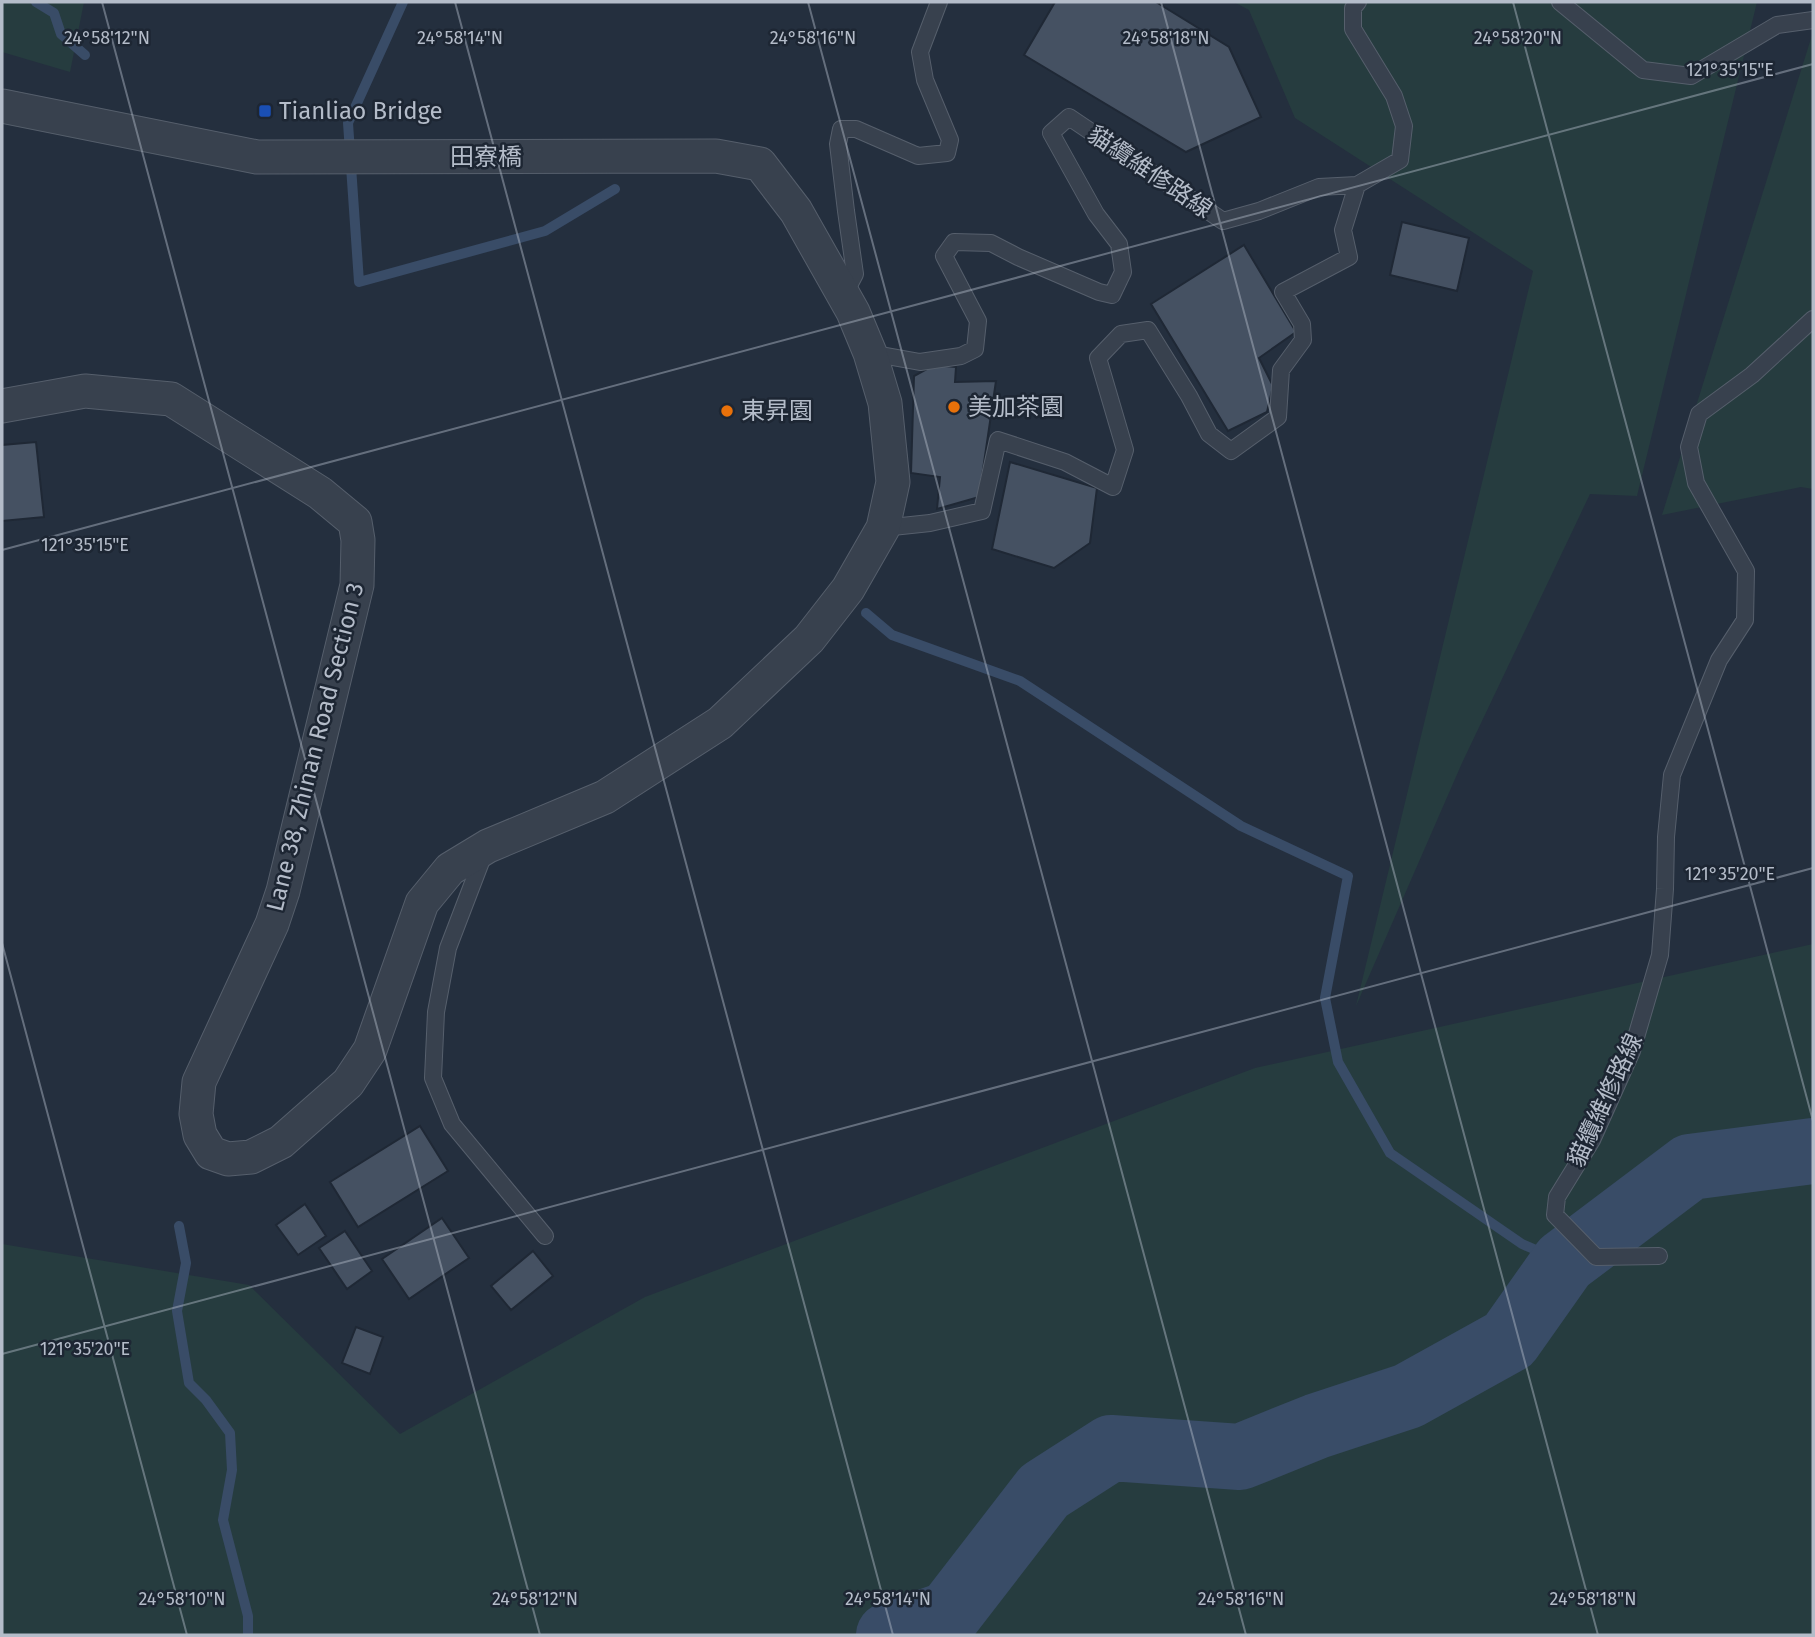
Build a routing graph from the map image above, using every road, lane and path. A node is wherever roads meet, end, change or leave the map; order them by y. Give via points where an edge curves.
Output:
1 (939, 2) edge
2 (1358, 2) edge
3 (1560, 2) edge
4 (1813, 20) edge
5 (2, 106) edge
6 (716, 156) joint
7 (1357, 186) junction
8 (844, 295) junction
9 (1813, 319) edge
10 (870, 353) junction
11 (2, 406) edge
12 (883, 528) junction
13 (488, 846) junction
14 (545, 1236) dead end
15 (1659, 1256) dead end

1 - 8 lane via 920,52 925,80 950,140 947,153 918,156 856,129 841,129 838,144 855,274
2 - 7 lane via 1353,8 1353,29 1394,96 1404,126 1399,160
3 - 4 lane via 1643,70 1691,76 1777,25
5 - 6 street, 田寮橋 via 257,157
6 - 8 street, Lane 38, Zhinan Road Section 3 via 760,164 796,211
7 - 10 lane, 貓纜維修路線 via 1319,187 1223,222 1069,117 1051,133 1096,214 1119,244 1123,272 1112,295 990,243 954,242 944,256 978,321 975,349 961,356 920,362
7 - 12 lane via 1343,230 1349,257 1283,292 1302,324 1303,340 1281,370 1278,417 1269,424 1231,451 1209,433 1148,330 1121,334 1098,358 1125,450 1113,486 1065,463 998,440 982,511
8 - 10 street, Lane 38, Zhinan Road Section 3
9 - 15 lane, 貓纜維修路線 via 1752,375 1699,414 1695,425 1689,447 1696,483 1746,570 1745,620 1719,660 1672,775 1660,955 1632,1051 1592,1140 1557,1197 1555,1215 1596,1257
10 - 12 street, Lane 38, Zhinan Road Section 3 via 885,404 893,482
11 - 13 street, Lane 38, Zhinan Road Section 3 via 85,391 171,399 320,493 355,522 357,585 283,891 199,1082 198,1125 211,1153 228,1159 250,1157 281,1142 348,1083 370,1050 422,903 450,869
12 - 13 street, Lane 38, Zhinan Road Section 3 via 848,589 809,639 720,723 605,797
13 - 14 lane via 448,948 436,1012 433,1078 452,1124

